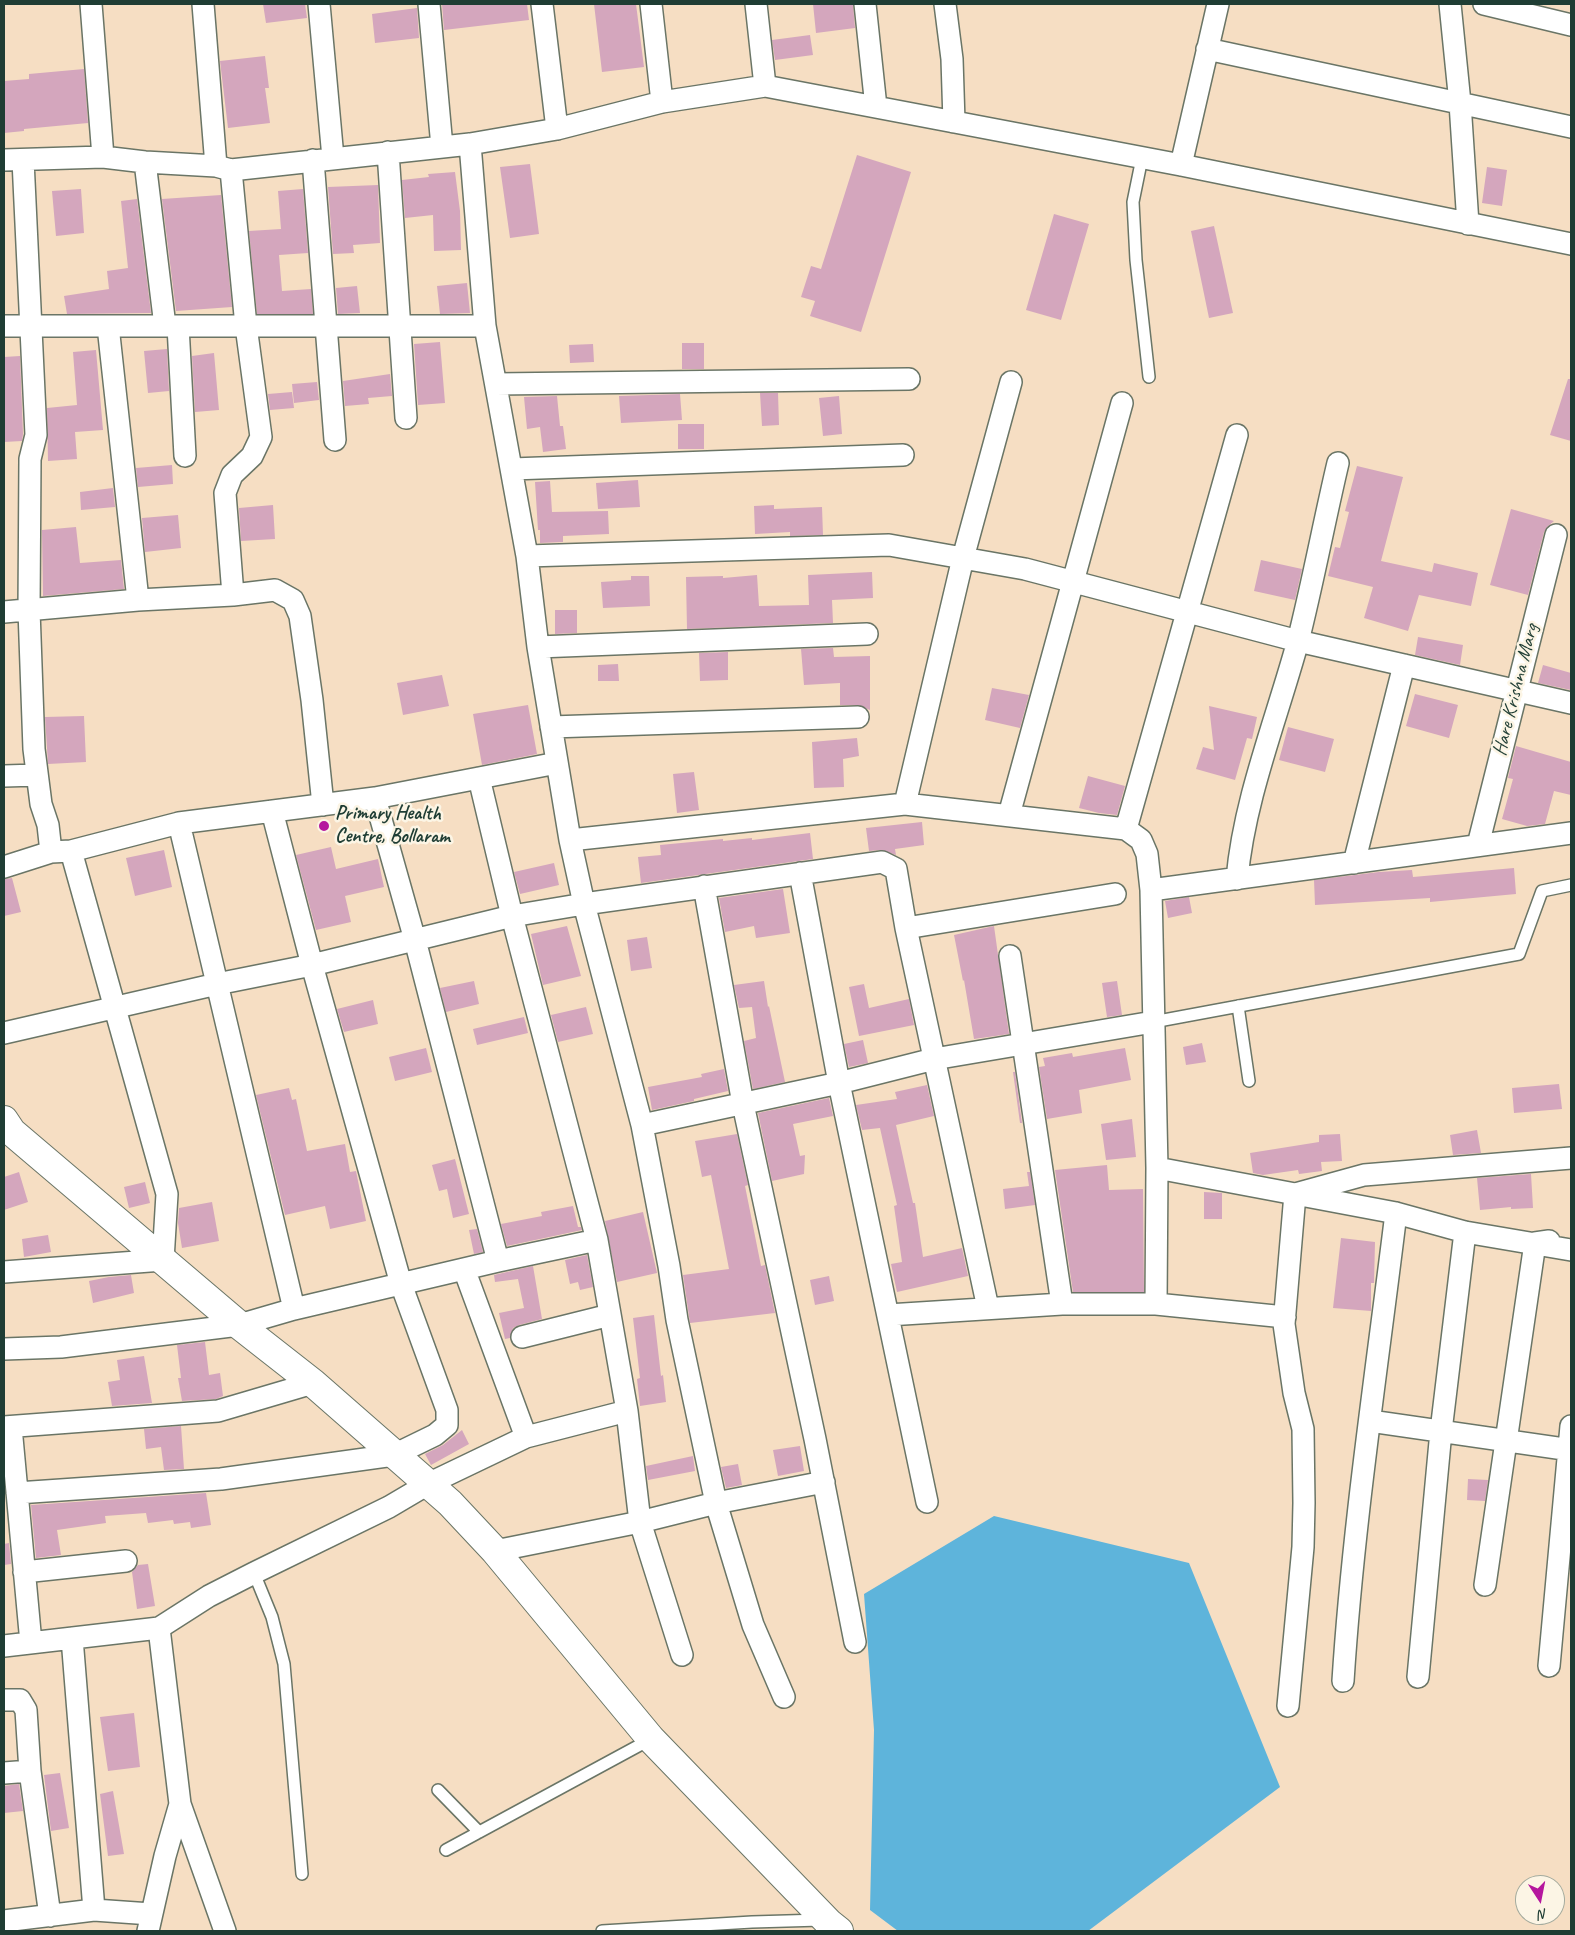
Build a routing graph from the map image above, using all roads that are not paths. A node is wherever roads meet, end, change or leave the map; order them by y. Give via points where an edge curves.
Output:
1 (91, 4) edge
2 (203, 4) edge
3 (319, 4) edge
4 (429, 4) edge
5 (542, 4) edge
6 (651, 4) edge
7 (756, 4) edge
8 (865, 4) edge
9 (945, 4) edge
10 (1218, 4) edge
11 (1450, 4) edge
12 (1484, 4) edge
13 (1571, 25) edge
14 (1207, 48) junction
15 (765, 86) junction
16 (662, 102) junction
17 (1460, 103) junction
18 (876, 107) junction
19 (954, 122) junction
20 (1571, 127) edge
21 (557, 129) junction
22 (470, 144) junction
23 (442, 147) junction
24 (388, 152) junction
25 (103, 157) junction
26 (1142, 158) junction
27 (323, 159) junction
28 (13, 160) edge
29 (146, 162) junction
30 (1181, 165) junction
31 (224, 168) junction
32 (1468, 224) junction
33 (1571, 244) edge
34 (4, 326) edge
35 (32, 326) junction
36 (108, 326) junction
37 (172, 326) junction
38 (246, 326) junction
39 (326, 326) junction
40 (400, 326) junction
41 (485, 326) junction
42 (1149, 377) dead end
43 (909, 378) dead end
44 (1011, 382) dead end
45 (496, 384) junction
46 (1122, 403) dead end
47 (406, 418) dead end
48 (1236, 436) dead end
49 (335, 440) dead end
50 (903, 455) dead end
51 (185, 456) dead end
52 (1338, 463) dead end
53 (512, 469) junction
54 (1556, 535) dead end
55 (527, 556) junction
56 (964, 558) junction
57 (1072, 582) junction
58 (233, 595) junction
59 (138, 600) junction
60 (29, 610) junction
61 (4, 612) edge
62 (1187, 612) junction
63 (867, 634) dead end
64 (1298, 641) junction
65 (538, 647) junction
66 (1404, 665) junction
67 (1516, 690) junction
68 (1571, 703) edge
69 (858, 717) dead end
70 (551, 727) junction
71 (557, 762) junction
72 (4, 776) edge
73 (37, 776) junction
74 (479, 778) junction
75 (375, 798) junction
76 (905, 804) junction
77 (323, 805) junction
78 (272, 811) junction
79 (1009, 815) junction
80 (179, 823) junction
81 (1126, 829) junction
82 (1571, 833) edge
83 (570, 840) junction
84 (1478, 846) junction
85 (60, 852) junction
86 (1354, 862) junction
87 (4, 867) edge
88 (800, 874) junction
89 (1237, 878) junction
90 (1571, 885) edge
91 (704, 886) junction
92 (1151, 890) junction
93 (1115, 894) dead end
94 (584, 904) junction
95 (512, 916) junction
96 (906, 928) junction
97 (415, 940) junction
98 (1010, 956) dead end
99 (312, 965) junction
100 (217, 984) junction
101 (1238, 1006) junction
102 (115, 1009) junction
103 (1153, 1022) junction
104 (4, 1033) edge
105 (1023, 1043) junction
106 (934, 1059) junction
107 (1249, 1081) dead end
108 (839, 1083) junction
109 (743, 1104) junction
110 (4, 1120) edge
111 (642, 1125) junction
112 (1571, 1158) edge
113 (1157, 1168) junction
114 (1295, 1194) junction
115 (1396, 1214) junction
116 (1465, 1232) junction
117 (1571, 1238) edge
118 (597, 1240) junction
119 (1535, 1243) junction
120 (1571, 1250) edge
121 (163, 1260) junction
122 (498, 1261) junction
123 (464, 1269) junction
124 (4, 1272) edge
125 (400, 1284) junction
126 (1062, 1304) junction
127 (1156, 1304) junction
128 (988, 1308) junction
129 (294, 1309) junction
130 (610, 1315) junction
131 (888, 1315) junction
132 (1285, 1317) junction
133 (239, 1326) junction
134 (522, 1337) dead end
135 (4, 1349) edge
136 (313, 1383) junction
137 (627, 1410) junction
138 (1370, 1421) junction
139 (1571, 1426) edge
140 (7, 1427) edge
141 (1441, 1431) junction
142 (526, 1438) junction
143 (1506, 1441) junction
144 (1570, 1450) edge
145 (394, 1455) junction
146 (824, 1482) junction
147 (428, 1484) junction
148 (17, 1493) junction
149 (927, 1502) dead end
150 (716, 1504) junction
151 (640, 1522) junction
152 (495, 1551) junction
153 (126, 1561) dead end
154 (24, 1572) junction
155 (254, 1573) junction
156 (1485, 1585) dead end
157 (158, 1628) junction
158 (72, 1638) junction
159 (855, 1642) dead end
160 (31, 1643) junction
161 (4, 1646) edge
162 (682, 1656) dead end
163 (1549, 1666) dead end
164 (1418, 1677) dead end
165 (1343, 1681) dead end
166 (784, 1697) dead end
167 (4, 1700) edge
168 (1288, 1706) dead end
169 (651, 1738) junction
170 (30, 1771) junction
171 (4, 1773) edge
172 (438, 1790) dead end
173 (180, 1804) junction
174 (479, 1832) junction
175 (446, 1850) dead end
176 (302, 1874) dead end
177 (94, 1910) junction
178 (50, 1916) junction
179 (4, 1921) edge
180 (149, 1923) edge
181 (832, 1925) edge
182 (225, 1931) edge
183 (602, 1931) edge

1 - 25 street
2 - 31 street
3 - 27 street
4 - 23 street
5 - 21 street
6 - 16 street
7 - 15 street
8 - 18 street
9 - 19 street via 952,59
10 - 14 street
11 - 17 street
12 - 13 street
14 - 17 street
14 - 30 street
15 - 16 street
15 - 18 street
16 - 21 street
17 - 20 street
17 - 32 street
18 - 19 street
19 - 26 street
21 - 22 street
22 - 23 street
22 - 41 street
23 - 24 street
24 - 27 street
24 - 40 street
25 - 28 street
25 - 29 street
26 - 30 street
26 - 42 lane via 1133,202
27 - 31 street
27 - 39 street
28 - 35 street
29 - 31 street
29 - 37 street
30 - 32 street
31 - 38 street
32 - 33 street
34 - 35 street
35 - 36 street
35 - 60 street via 36,435 30,459
36 - 37 street
36 - 59 street
37 - 38 street
37 - 51 street
38 - 39 street
38 - 58 street via 260,437 252,456 232,475 225,493
39 - 40 street
39 - 49 street
40 - 41 street
40 - 47 street
41 - 45 street
43 - 45 street
44 - 56 street
45 - 53 street
46 - 57 street
48 - 62 street
50 - 53 street
52 - 64 street
53 - 55 street
54 - 67 street, Hare Krishna Marg
55 - 56 street via 888,545
55 - 65 street
56 - 57 street
56 - 76 street
57 - 62 street
57 - 79 street
58 - 59 street
58 - 77 street via 275,590 293,600 300,616
59 - 60 street
60 - 61 street
60 - 73 street
62 - 64 street
62 - 81 street
63 - 65 street
64 - 66 street
64 - 89 street via 1266,747
65 - 70 street
66 - 67 street
66 - 86 street
67 - 68 street
67 - 84 street, Hare Krishna Marg
69 - 70 street
70 - 71 street
71 - 74 street
71 - 83 street
72 - 73 street
73 - 85 street via 41,804
74 - 75 street
74 - 95 street
75 - 77 street
75 - 97 street
76 - 79 street
76 - 83 street
77 - 78 street
78 - 80 street
78 - 99 street
79 - 81 street
80 - 85 street
80 - 100 street
81 - 92 street via 1141,840 1147,854
82 - 84 street
83 - 94 street
84 - 86 street
85 - 87 street
85 - 102 street
86 - 89 street
88 - 91 street
88 - 96 street via 882,862 890,865 896,869
88 - 108 street
89 - 92 street
90 - 101 lane via 1542,891 1519,954
91 - 94 street
91 - 109 street
92 - 103 street
93 - 96 street
94 - 95 street
94 - 111 street
95 - 97 street
95 - 118 street
96 - 106 street
97 - 99 street
97 - 122 street
98 - 105 street
99 - 100 street
99 - 125 street
100 - 102 street
100 - 129 street
101 - 103 lane
101 - 107 lane
102 - 104 street
102 - 121 street via 167,1194
103 - 105 street
103 - 113 street
105 - 106 street
105 - 126 street
106 - 108 street
106 - 128 street
108 - 109 street
108 - 131 street
109 - 111 street
109 - 146 street
110 - 121 street via 12,1132
111 - 150 street via 670,1266 677,1320
112 - 114 street via 1364,1175
113 - 114 street
113 - 127 street
114 - 115 street
114 - 132 street
115 - 116 street
115 - 138 street
116 - 119 street
116 - 141 street
117 - 119 street
118 - 122 street
118 - 130 street
119 - 120 street
119 - 143 street
121 - 124 street
121 - 133 street
122 - 123 street
123 - 125 street
123 - 142 street
125 - 129 street
125 - 145 street via 447,1410 447,1425 435,1435
126 - 127 street
126 - 128 street
127 - 132 street
128 - 131 street
129 - 133 street
130 - 134 street
130 - 137 street
131 - 149 street
132 - 168 street via 1287,1351 1303,1429 1304,1503
133 - 135 street via 60,1347
133 - 136 street
136 - 140 street via 218,1411
136 - 145 street
137 - 142 street
137 - 151 street
138 - 141 street
138 - 165 street
139 - 144 street
140 - 148 street
141 - 143 street
141 - 164 street
142 - 147 street
143 - 144 street
143 - 156 street
144 - 163 street
145 - 147 street
145 - 148 street via 221,1479
146 - 150 street
146 - 159 street
147 - 152 street
147 - 155 street via 389,1507
148 - 154 street
150 - 151 street
150 - 166 street via 753,1625
151 - 152 street
151 - 162 street
152 - 169 street
153 - 154 street
154 - 160 street
155 - 157 street
155 - 176 lane via 272,1617 284,1664
157 - 158 street
157 - 173 street
158 - 160 street
158 - 177 street
160 - 161 street
167 - 170 street via 20,1700 26,1710
169 - 174 lane
169 - 181 street
170 - 171 street
170 - 178 street
172 - 174 lane
173 - 180 street
173 - 182 street
174 - 175 lane
177 - 178 street
177 - 180 street
178 - 179 street
181 - 183 lane via 752,1922

